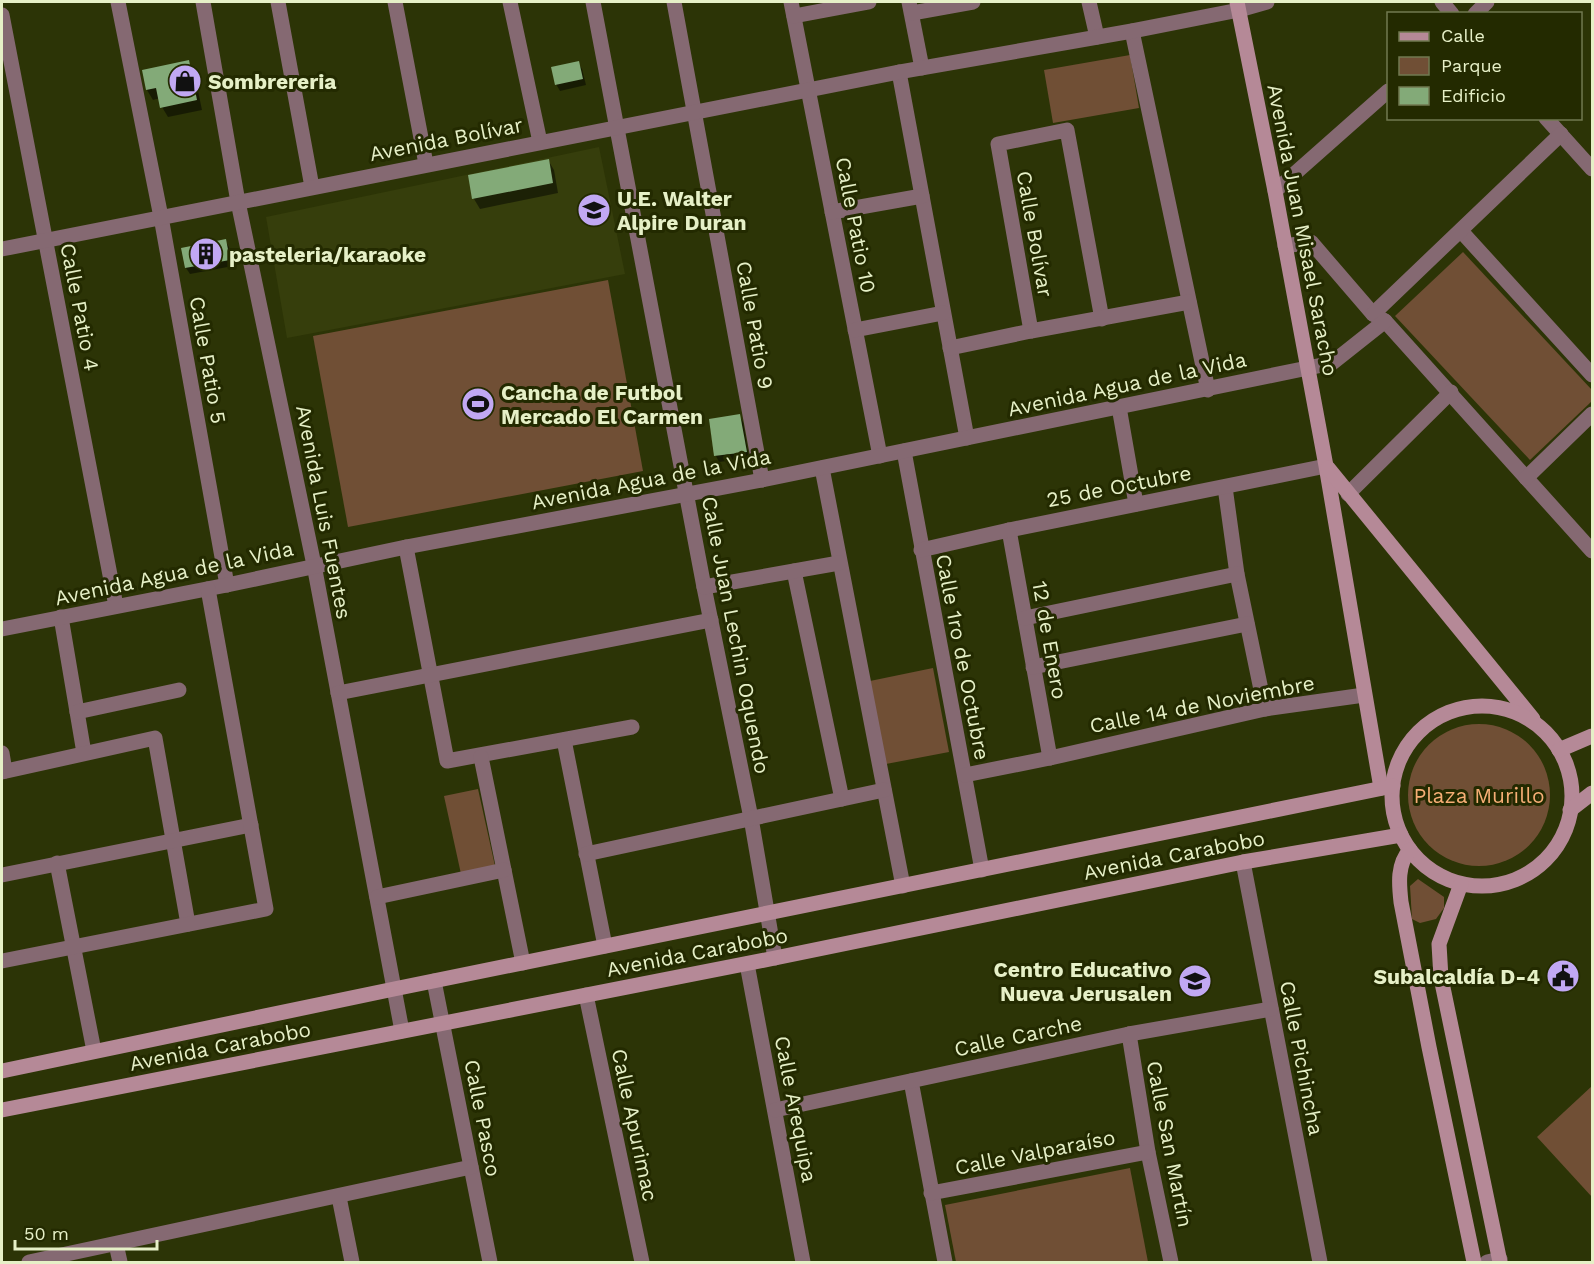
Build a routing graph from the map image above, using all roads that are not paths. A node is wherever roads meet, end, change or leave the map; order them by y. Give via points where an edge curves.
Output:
1 (118, 2) edge
2 (203, 2) edge
3 (278, 2) edge
4 (395, 2) edge
5 (510, 2) edge
6 (593, 2) edge
7 (674, 2) edge
8 (870, 2) edge
9 (973, 2) edge
10 (1089, 2) edge
11 (1267, 2) edge
12 (1238, 6) edge
13 (910, 8) edge
14 (792, 9) edge
15 (2, 15) edge
16 (1132, 31) junction
17 (1097, 38) junction
18 (922, 68) junction
19 (899, 72) junction
20 (809, 89) junction
21 (1387, 93) edge
22 (695, 112) junction
23 (1548, 120) edge
24 (618, 127) junction
25 (1561, 134) junction
26 (540, 142) junction
27 (426, 165) junction
28 (1593, 169) edge
29 (312, 187) junction
30 (1275, 190) junction
31 (922, 196) junction
32 (238, 202) junction
33 (832, 212) junction
34 (161, 217) junction
35 (1461, 231) junction
36 (46, 240) junction
37 (1285, 246) junction
38 (2, 249) edge
39 (1190, 302) junction
40 (944, 313) junction
41 (1379, 318) junction
42 (1102, 319) junction
43 (855, 330) junction
44 (1031, 331) junction
45 (950, 348) junction
46 (1307, 367) junction
47 (1593, 375) edge
48 (1208, 390) junction
49 (1451, 393) junction
50 (1119, 407) junction
51 (1593, 414) edge
52 (967, 438) junction
53 (904, 451) junction
54 (880, 456) junction
55 (1326, 466) junction
56 (822, 468) junction
57 (1526, 478) junction
58 (762, 480) junction
59 (1225, 487) junction
60 (687, 493) junction
61 (1348, 494) junction
62 (1136, 504) junction
63 (1010, 530) junction
64 (406, 547) junction
65 (921, 550) junction
66 (1593, 551) edge
67 (839, 563) junction
68 (314, 565) junction
69 (794, 571) junction
70 (1237, 574) junction
71 (227, 585) junction
72 (704, 587) junction
73 (208, 589) junction
74 (117, 606) junction
75 (61, 617) junction
76 (1025, 618) junction
77 (711, 620) junction
78 (1247, 624) junction
79 (2, 626) edge
80 (1033, 667) junction
81 (430, 675) junction
82 (179, 690) dead end
83 (338, 693) junction
84 (1364, 695) junction
85 (1265, 709) junction
86 (77, 712) junction
87 (632, 727) dead end
88 (1540, 728) junction
89 (1593, 736) edge
90 (564, 740) junction
91 (1559, 750) junction
92 (2, 753) edge
93 (84, 753) junction
94 (481, 757) junction
95 (1050, 758) junction
96 (3, 771) edge
97 (965, 775) junction
98 (1387, 787) junction
99 (885, 790) junction
100 (1593, 793) edge
101 (842, 799) junction
102 (1570, 810) junction
103 (751, 818) junction
104 (251, 825) junction
105 (1401, 835) junction
106 (173, 839) junction
107 (1410, 850) junction
108 (586, 854) junction
109 (1242, 862) junction
110 (57, 863) junction
111 (504, 870) junction
112 (982, 870) junction
113 (2, 875) edge
114 (1461, 884) junction
115 (903, 886) junction
116 (377, 897) junction
117 (768, 914) junction
118 (188, 924) junction
119 (605, 946) junction
120 (74, 947) junction
121 (775, 958) junction
122 (2, 961) edge
123 (523, 963) junction
124 (747, 964) junction
125 (434, 981) junction
126 (394, 989) junction
127 (586, 995) junction
128 (1271, 1009) junction
129 (443, 1024) junction
130 (402, 1031) junction
131 (1129, 1034) junction
132 (94, 1051) junction
133 (2, 1071) edge
134 (911, 1081) junction
135 (2, 1110) edge
136 (775, 1110) junction
137 (1148, 1152) junction
138 (471, 1167) junction
139 (931, 1193) junction
140 (339, 1197) junction
141 (116, 1244) junction
142 (1496, 1262) edge
143 (29, 1263) edge
144 (120, 1263) edge
145 (352, 1263) edge
146 (490, 1263) edge
147 (642, 1263) edge
148 (803, 1263) edge
149 (945, 1263) edge
150 (1171, 1263) edge
151 (1320, 1263) edge
152 (1474, 1263) edge

1 - 34 street, Calle Patio 5
2 - 32 street, Avenida Luis Fuentes
3 - 29 street
4 - 27 street
5 - 26 street
6 - 24 street, Calle Juan Lechin Oquendo
7 - 22 street, Calle Patio 9
8 - 14 street
9 - 13 street
10 - 17 street
11 - 12 street
12 - 16 street
12 - 30 street, Avenida Juan Misael Saracho
13 - 18 street
14 - 20 street, Calle Patio 10
15 - 36 street, Calle Patio 4
16 - 17 street
16 - 39 street
17 - 18 street
18 - 19 street
19 - 20 street, Avenida Bolívar
19 - 31 street
20 - 22 street, Avenida Bolívar
20 - 33 street, Calle Patio 10
21 - 30 street
22 - 24 street, Avenida Bolívar
22 - 58 street, Calle Patio 9
23 - 25 street
24 - 26 street, Avenida Bolívar
24 - 60 street, Calle Juan Lechin Oquendo
25 - 28 street
25 - 35 street, Avenida Agua de la Vida
26 - 27 street, Avenida Bolívar
27 - 29 street, Avenida Bolívar
29 - 32 street, Avenida Bolívar
30 - 37 street, Avenida Juan Misael Saracho
31 - 33 street
31 - 40 street
32 - 34 street, Avenida Bolívar
32 - 68 street, Avenida Luis Fuentes
33 - 43 street, Calle Patio 10
34 - 36 street, Avenida Bolívar
34 - 71 street, Calle Patio 5
35 - 41 street, Avenida Agua de la Vida
35 - 47 street
36 - 38 street, Avenida Bolívar
36 - 74 street, Calle Patio 4
37 - 41 street via 1311,242
37 - 46 street, Avenida Juan Misael Saracho
39 - 42 street
39 - 48 street
40 - 43 street
40 - 45 street
41 - 46 street, Avenida Agua de la Vida via 1332,363
41 - 49 street
42 - 44 street
42 - 44 street, Calle Bolívar via 1067,130 998,144
43 - 54 street, Calle Patio 10
44 - 45 street
45 - 52 street
46 - 48 street, Avenida Agua de la Vida
46 - 55 street, Avenida Juan Misael Saracho
48 - 50 street, Avenida Agua de la Vida
49 - 57 street
49 - 61 street
50 - 52 street, Avenida Agua de la Vida
50 - 62 street
51 - 57 street
52 - 53 street, Avenida Agua de la Vida
53 - 54 street, Avenida Agua de la Vida
53 - 65 street, Calle 1ro de Octubre
54 - 56 street, Avenida Agua de la Vida
55 - 59 street, 25 de Octubre
55 - 61 street, Avenida Juan Misael Saracho
55 - 84 street, Avenida Juan Misael Saracho
56 - 58 street, Avenida Agua de la Vida
56 - 67 street
57 - 66 street
58 - 60 street, Avenida Agua de la Vida
59 - 62 street, 25 de Octubre
59 - 70 street
60 - 64 street, Avenida Agua de la Vida
60 - 72 street, Calle Juan Lechin Oquendo
61 - 88 street, Avenida Juan Misael Saracho
62 - 63 street, 25 de Octubre
63 - 65 street, 25 de Octubre
63 - 76 street, 12 de Enero
64 - 68 street, Avenida Agua de la Vida
64 - 81 street
65 - 97 street, Calle 1ro de Octubre
67 - 69 street
67 - 99 street
68 - 71 street, Avenida Agua de la Vida
68 - 83 street, Avenida Luis Fuentes
69 - 72 street
69 - 101 street
70 - 76 street
70 - 78 street
71 - 73 street, Avenida Agua de la Vida
72 - 77 street, Calle Juan Lechin Oquendo
73 - 74 street, Avenida Agua de la Vida
73 - 104 street
74 - 75 street, Avenida Agua de la Vida
75 - 79 street, Avenida Agua de la Vida
75 - 86 street
76 - 80 street, 12 de Enero
77 - 81 street
77 - 103 street, Calle Juan Lechin Oquendo
78 - 80 street
78 - 85 street
80 - 95 street, 12 de Enero
81 - 83 street
81 - 94 street via 447,761
82 - 86 street
83 - 116 street, Avenida Luis Fuentes
84 - 85 street, Calle 14 de Noviembre
84 - 98 street, Avenida Juan Misael Saracho
85 - 95 street, Calle 14 de Noviembre
86 - 93 street
87 - 90 street
88 - 91 street
88 - 98 street via 1524,717 1497,708 1477,706 1449,713 1432,722 1411,742
89 - 91 street
90 - 94 street
90 - 108 street
91 - 102 street via 1570,779
92 - 96 street
93 - 96 street
93 - 106 street via 155,738
94 - 111 street
95 - 97 street, Calle 14 de Noviembre
97 - 112 street, Calle 1ro de Octubre
98 - 105 street
98 - 112 street, Avenida Carabobo
99 - 101 street
99 - 115 street
100 - 102 street
101 - 103 street
102 - 114 street via 1556,847 1536,868 1501,885
103 - 108 street
103 - 117 street, Calle Juan Lechin Oquendo
104 - 106 street
104 - 118 street via 266,909
105 - 107 street
105 - 109 street, Avenida Carabobo
106 - 110 street
106 - 118 street
107 - 114 street via 1432,872
107 - 152 street via 1401,868 1401,902
108 - 119 street
109 - 121 street, Avenida Carabobo
109 - 128 street, Calle Pichincha
110 - 113 street
110 - 120 street
111 - 116 street
111 - 123 street
112 - 115 street, Avenida Carabobo
114 - 142 street via 1439,944 1438,960
115 - 117 street, Avenida Carabobo
116 - 126 street, Avenida Luis Fuentes
117 - 119 street, Avenida Carabobo
117 - 121 street, Calle Juan Lechin Oquendo
118 - 120 street
119 - 123 street, Avenida Carabobo
120 - 122 street
120 - 132 street
121 - 124 street, Avenida Carabobo
123 - 125 street, Avenida Carabobo
124 - 127 street, Avenida Carabobo
124 - 136 street, Calle Arequipa
125 - 126 street, Avenida Carabobo
125 - 129 street, Calle Pasco
126 - 130 street, Avenida Luis Fuentes
126 - 132 street, Avenida Carabobo
127 - 129 street, Avenida Carabobo
127 - 147 street, Calle Apurimac
128 - 131 street, Calle Carche
128 - 151 street, Calle Pichincha
129 - 130 street, Avenida Carabobo
129 - 138 street, Calle Pasco
130 - 135 street, Avenida Carabobo
131 - 134 street, Calle Carche
131 - 137 street, Calle San Martín
132 - 133 street, Avenida Carabobo
134 - 136 street, Calle Carche
134 - 139 street
136 - 148 street, Calle Arequipa
137 - 139 street, Calle Valparaíso
137 - 150 street, Calle San Martín
138 - 140 street
138 - 146 street, Calle Pasco
139 - 149 street
140 - 141 street
140 - 145 street
141 - 143 street
141 - 144 street

